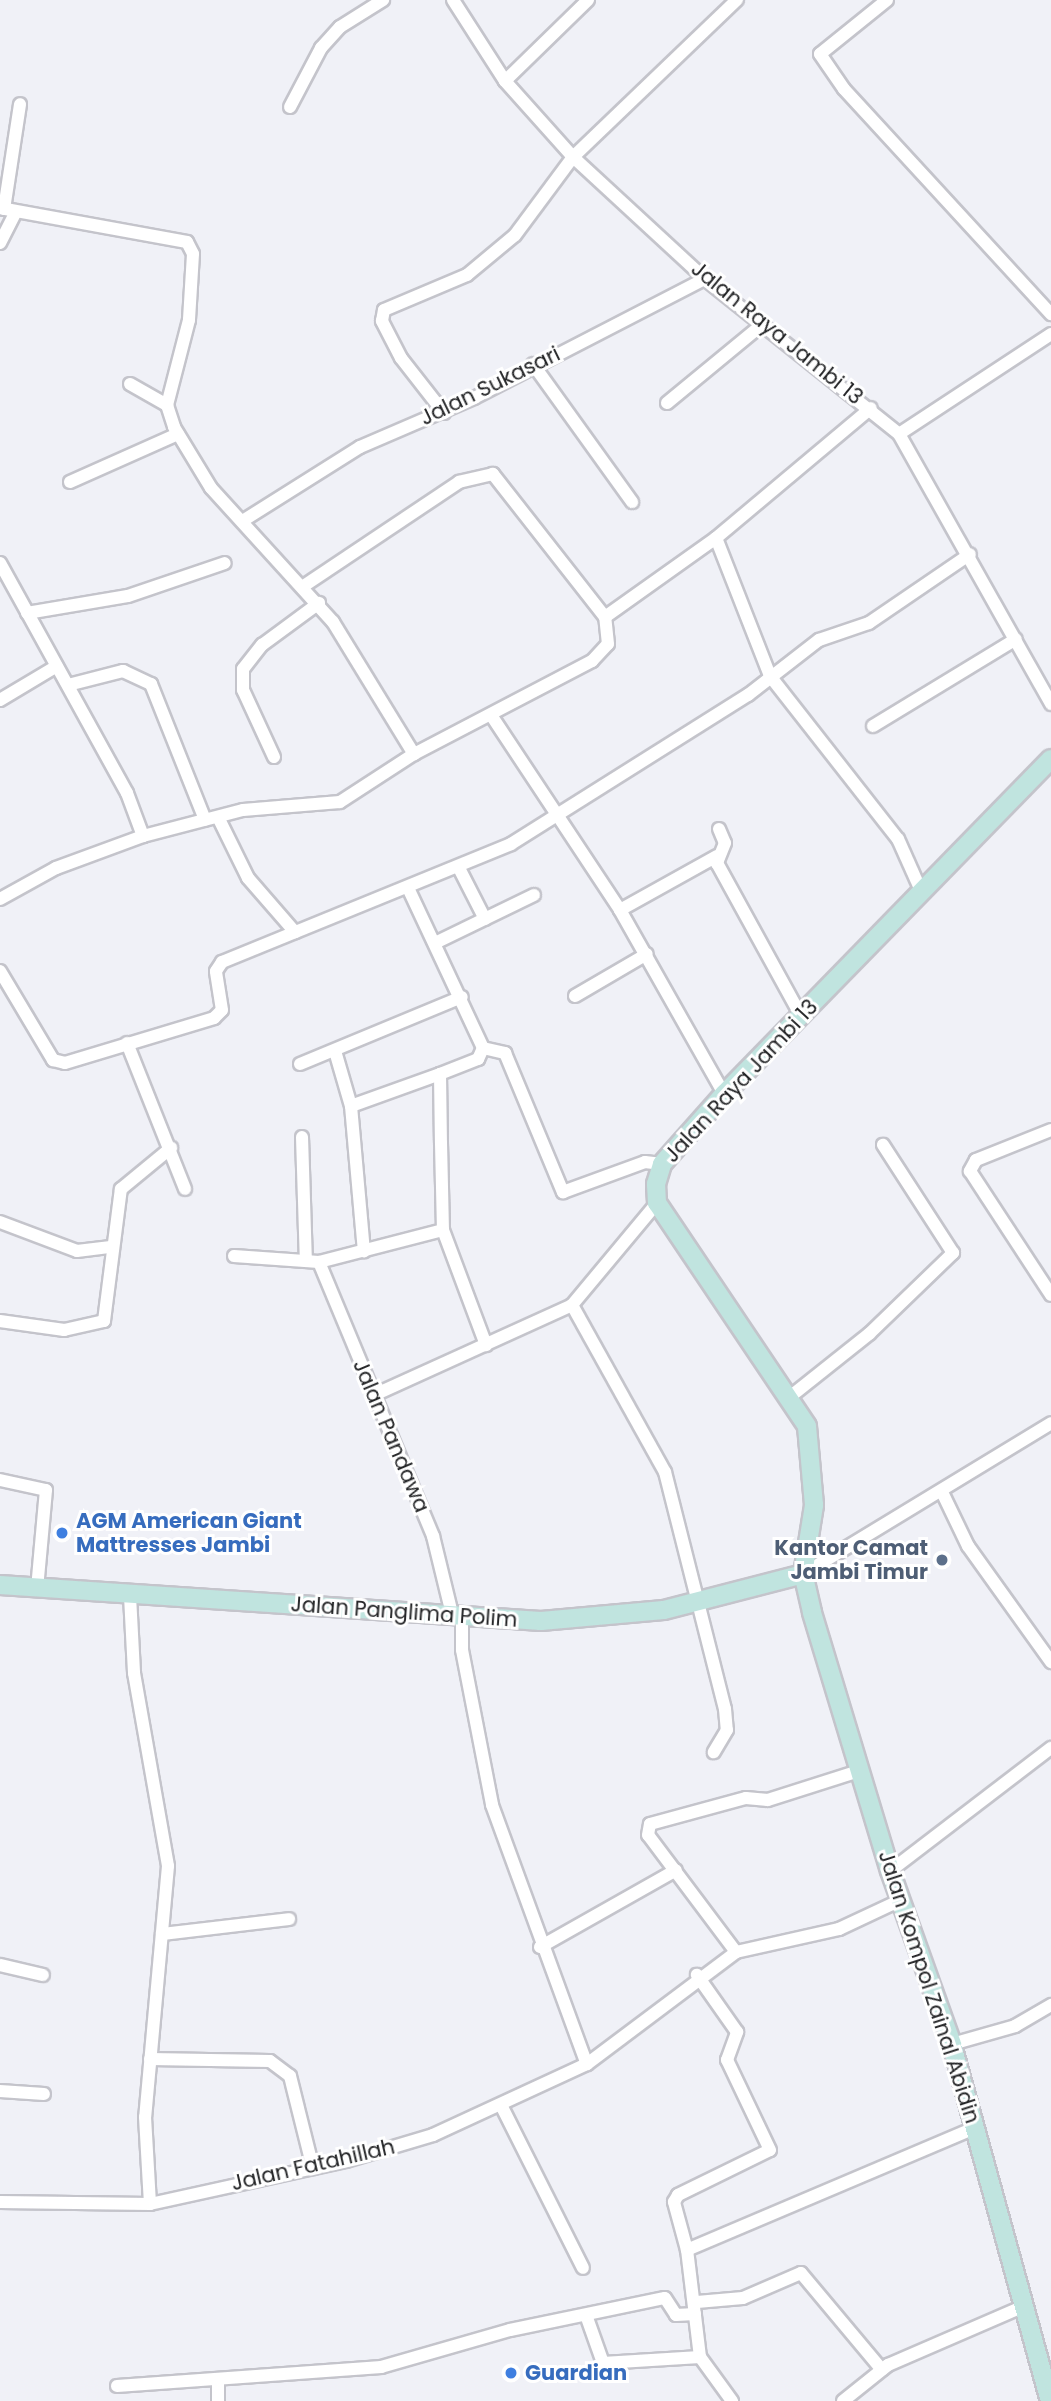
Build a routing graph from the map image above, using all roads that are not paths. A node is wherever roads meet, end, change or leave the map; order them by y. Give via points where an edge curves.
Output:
1 (383, 0) edge
2 (453, 0) edge
3 (588, 0) edge
4 (737, 0) edge
5 (887, 0) edge
6 (505, 81) junction
7 (20, 104) dead end
8 (290, 107) dead end
9 (573, 157) junction
10 (7, 210) edge
11 (0, 243) edge
12 (705, 279) junction
13 (1051, 314) edge
14 (763, 324) junction
15 (1051, 334) edge
16 (533, 364) junction
17 (130, 384) dead end
18 (667, 403) dead end
19 (167, 405) junction
20 (871, 408) junction
21 (444, 413) junction
22 (178, 434) junction
23 (900, 434) junction
24 (70, 482) dead end
25 (632, 502) dead end
26 (244, 520) junction
27 (716, 538) junction
28 (970, 554) junction
29 (0, 563) edge
30 (225, 563) dead end
31 (305, 584) junction
32 (319, 603) junction
33 (27, 613) junction
34 (605, 617) junction
35 (1016, 639) junction
36 (57, 666) junction
37 (770, 676) junction
38 (68, 685) junction
39 (0, 700) edge
40 (1051, 704) edge
41 (493, 718) junction
42 (873, 726) dead end
43 (414, 754) junction
44 (274, 757) dead end
45 (1051, 759) edge
46 (556, 815) junction
47 (211, 818) junction
48 (719, 829) dead end
49 (143, 836) junction
50 (717, 856) junction
51 (460, 870) junction
52 (409, 890) junction
53 (922, 893) junction
54 (534, 895) dead end
55 (0, 899) edge
56 (620, 910) junction
57 (485, 919) junction
58 (295, 932) junction
59 (435, 943) junction
60 (647, 954) junction
61 (0, 971) edge
62 (575, 996) dead end
63 (462, 997) junction
64 (801, 1016) junction
65 (127, 1043) junction
66 (483, 1048) junction
67 (335, 1051) junction
68 (300, 1064) dead end
69 (440, 1074) junction
70 (724, 1094) junction
71 (351, 1107) junction
72 (1051, 1130) edge
73 (302, 1137) dead end
74 (883, 1145) dead end
75 (170, 1148) junction
76 (662, 1164) junction
77 (185, 1189) dead end
78 (657, 1203) junction
79 (0, 1222) edge
80 (443, 1230) junction
81 (111, 1247) junction
82 (364, 1251) junction
83 (233, 1256) dead end
84 (313, 1261) junction
85 (1051, 1295) edge
86 (572, 1305) junction
87 (0, 1321) edge
88 (486, 1345) junction
89 (374, 1395) junction
90 (791, 1396) junction
91 (1051, 1423) edge
92 (0, 1480) edge
93 (942, 1492) junction
94 (803, 1574) junction
95 (0, 1585) edge
96 (37, 1588) junction
97 (131, 1596) junction
98 (702, 1600) junction
99 (457, 1614) junction
100 (1051, 1662) edge
101 (1051, 1748) edge
102 (715, 1752) dead end
103 (859, 1771) junction
104 (676, 1870) junction
105 (890, 1871) junction
106 (901, 1900) junction
107 (289, 1919) dead end
108 (162, 1934) junction
109 (540, 1948) junction
110 (736, 1952) junction
111 (0, 1965) edge
112 (43, 1975) dead end
113 (697, 1975) junction
114 (1051, 2005) edge
115 (952, 2044) junction
116 (150, 2060) junction
117 (587, 2064) junction
118 (0, 2091) edge
119 (44, 2094) dead end
120 (502, 2107) junction
121 (975, 2128) junction
122 (313, 2168) junction
123 (0, 2202) edge
124 (150, 2204) junction
125 (687, 2250) junction
126 (583, 2268) dead end
127 (1022, 2307) junction
128 (696, 2308) junction
129 (586, 2315) junction
130 (700, 2357) junction
131 (882, 2370) junction
132 (218, 2382) junction
133 (117, 2386) dead end
134 (218, 2401) edge
135 (732, 2401) edge
136 (844, 2401) edge
137 (1050, 2401) edge

1 - 8 street via 340,27 321,48
2 - 6 street, Jalan Raya Jambi 13
3 - 6 street
4 - 9 street
5 - 13 street via 820,54 844,89
6 - 9 street, Jalan Raya Jambi 13
7 - 10 street
9 - 12 street, Jalan Raya Jambi 13
9 - 21 street via 523,228 467,275 384,310 383,321 401,358
10 - 11 street
10 - 19 street via 187,243 193,254 189,320
12 - 14 street, Jalan Raya Jambi 13
12 - 16 street, Jalan Sukasari
14 - 18 street
14 - 20 street, Jalan Raya Jambi 13
15 - 23 street
16 - 21 street, Jalan Sukasari
16 - 25 street
17 - 19 street
19 - 22 street
20 - 23 street, Jalan Raya Jambi 13
20 - 27 street
21 - 26 street, Jalan Sukasari via 331,462
22 - 24 street
22 - 26 street via 211,488
23 - 28 street, Jalan Raya Jambi 13
26 - 31 street
27 - 34 street
27 - 37 street
28 - 35 street, Jalan Raya Jambi 13
28 - 37 street via 869,623 819,640
29 - 33 street
30 - 33 street via 128,596
31 - 32 street
31 - 34 street via 372,535 480,472 493,474 513,495
32 - 43 street
32 - 44 street via 262,645 243,669 243,690
33 - 36 street
34 - 41 street via 604,652
35 - 40 street, Jalan Raya Jambi 13
35 - 42 street
36 - 38 street
36 - 39 street
37 - 46 street
37 - 53 street via 898,839
38 - 47 street via 123,671 151,684
38 - 49 street
41 - 43 street
41 - 46 street
43 - 47 street via 340,802
45 - 53 street, Jalan Raya Jambi 13
46 - 51 street
46 - 56 street
47 - 49 street
47 - 58 street via 248,878
48 - 50 street via 725,843
49 - 55 street via 76,859
50 - 56 street
50 - 64 street
51 - 52 street
51 - 57 street
52 - 58 street
52 - 59 street
53 - 64 street, Jalan Raya Jambi 13
54 - 57 street
56 - 60 street
57 - 59 street
58 - 65 street via 222,962 216,971 222,1010 214,1018
59 - 63 street
60 - 62 street
60 - 70 street
61 - 65 street via 52,1060 65,1063
63 - 66 street
63 - 67 street
64 - 70 street, Jalan Raya Jambi 13
65 - 75 street
66 - 69 street via 478,1059
66 - 76 street via 505,1053 563,1192 645,1162
67 - 68 street
67 - 71 street
69 - 71 street
69 - 80 street
70 - 76 street, Jalan Raya Jambi 13
71 - 82 street
72 - 85 street via 976,1160 970,1171
73 - 84 street
74 - 90 street via 953,1253 869,1334
75 - 77 street
75 - 81 street via 121,1189
76 - 78 street, Jalan Raya Jambi 13
78 - 86 street
78 - 90 street
79 - 81 street via 77,1251
80 - 82 street
80 - 88 street
81 - 87 street via 104,1321 64,1330
82 - 84 street
83 - 84 street
84 - 89 street, Jalan Pandawa
86 - 88 street
86 - 98 street via 665,1472
88 - 89 street
89 - 99 street, Jalan Pandawa via 433,1536
90 - 94 street via 807,1426 815,1464
91 - 93 street
92 - 96 street via 46,1490
93 - 94 street
93 - 100 street via 968,1546
94 - 98 street, Jalan Panglima Polim
94 - 103 street, Jalan Kompol Zainal Abidin
95 - 96 street, Jalan Panglima Polim
96 - 97 street, Jalan Panglima Polim
97 - 99 street, Jalan Panglima Polim
97 - 108 street via 134,1674 168,1866
98 - 99 street, Jalan Panglima Polim via 578,1619
98 - 102 street via 726,1719 723,1743
99 - 109 street, Jalan Pandawa via 492,1805
101 - 105 street
103 - 104 street via 768,1800 746,1798 650,1824 648,1835
103 - 105 street, Jalan Kompol Zainal Abidin
104 - 109 street
104 - 110 street
105 - 106 street, Jalan Kompol Zainal Abidin
106 - 110 street, Jalan Fatahillah via 839,1929
106 - 115 street, Jalan Kompol Zainal Abidin
107 - 108 street
108 - 116 street
109 - 117 street, Jalan Pandawa
110 - 113 street, Jalan Fatahillah
111 - 112 street
113 - 117 street, Jalan Fatahillah
113 - 125 street via 737,2032 727,2060 770,2150 678,2195 674,2202
114 - 115 street via 1015,2026
115 - 121 street, Jalan Kompol Zainal Abidin
116 - 122 street via 270,2061 290,2076
116 - 124 street
117 - 120 street, Jalan Fatahillah
118 - 119 street
120 - 122 street, Jalan Fatahillah via 433,2135
120 - 126 street
121 - 125 street
121 - 127 street, Jalan Kompol Zainal Abidin
122 - 124 street, Jalan Fatahillah
123 - 124 street, Jalan Fatahillah
125 - 128 street
127 - 131 street
127 - 137 street, Jalan Kompol Zainal Abidin
128 - 129 street via 676,2315 665,2298
128 - 130 street
128 - 131 street via 743,2298 801,2273
129 - 130 street via 603,2363
129 - 132 street via 381,2367
130 - 135 street
131 - 136 street
132 - 133 street
132 - 134 street

